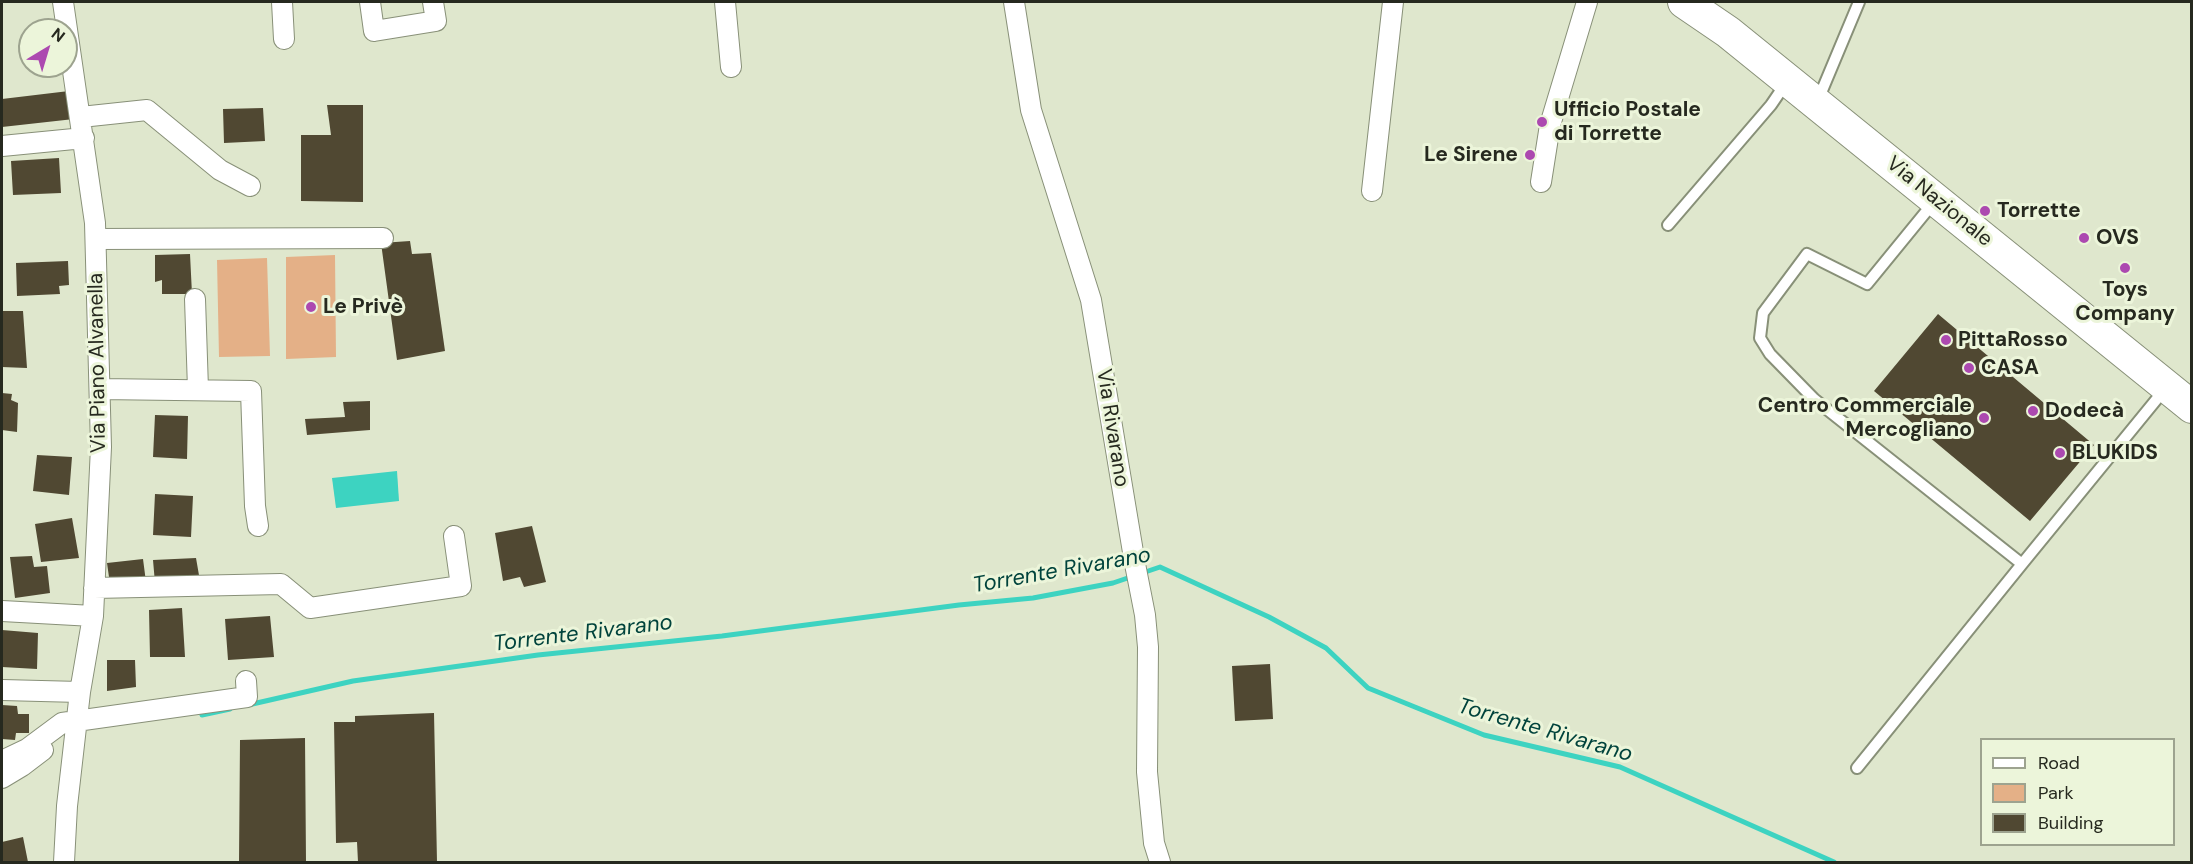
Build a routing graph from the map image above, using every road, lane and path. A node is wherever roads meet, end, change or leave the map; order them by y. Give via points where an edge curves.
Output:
1 (63, 2) edge
2 (282, 2) edge
3 (370, 2) edge
4 (433, 2) edge
5 (725, 2) edge
6 (1014, 2) edge
7 (1393, 2) edge
8 (1587, 2) edge
9 (1684, 2) edge
10 (1859, 2) edge
11 (284, 39) dead end
12 (731, 67) dead end
13 (1788, 80) junction
14 (1816, 103) junction
15 (81, 117) junction
16 (84, 138) junction
17 (2, 146) edge
18 (1541, 182) dead end
19 (250, 186) dead end
20 (1372, 191) dead end
21 (1936, 200) junction
22 (1668, 225) dead end
23 (383, 238) dead end
24 (96, 239) junction
25 (195, 299) dead end
26 (2167, 387) junction
27 (100, 388) junction
28 (198, 389) junction
29 (2192, 406) edge
30 (258, 526) dead end
31 (454, 536) dead end
32 (2022, 564) junction
33 (94, 588) junction
34 (2, 611) edge
35 (93, 616) junction
36 (246, 681) dead end
37 (2, 690) edge
38 (80, 692) junction
39 (78, 725) junction
40 (2, 761) edge
41 (1857, 768) dead end
42 (2, 778) edge
43 (64, 862) edge
44 (1160, 862) edge

1 - 15 street, Via Piano Alvanella
2 - 11 street
3 - 4 street via 374,31 436,21
5 - 12 street
6 - 44 street, Via Rivarano via 1031,110 1091,300 1145,615 1147,772 1154,843
7 - 20 street
8 - 18 street via 1550,125
9 - 13 main road, Via Nazionale
10 - 14 lane
13 - 14 main road, Via Nazionale
13 - 22 lane via 1772,105
14 - 21 main road, Via Nazionale
15 - 16 street, Via Piano Alvanella
15 - 19 street via 147,110 220,170
16 - 17 street
16 - 24 street, Via Piano Alvanella
21 - 26 main road, Via Nazionale
21 - 32 lane via 1868,284 1807,254 1763,312 1760,338 1770,354 1814,399
23 - 24 street
24 - 27 street, Via Piano Alvanella
25 - 28 street
26 - 29 main road, Via Nazionale
26 - 32 lane
27 - 28 street
27 - 33 street, Via Piano Alvanella
28 - 30 street via 251,391
31 - 33 street via 461,586 310,608 281,584
32 - 41 lane
33 - 35 street, Via Piano Alvanella
34 - 35 street
35 - 38 street, Via Piano Alvanella
36 - 39 street via 247,697
37 - 38 street
38 - 39 street, Via Piano Alvanella
39 - 40 street via 62,723
39 - 42 street
39 - 43 street, Via Piano Alvanella

